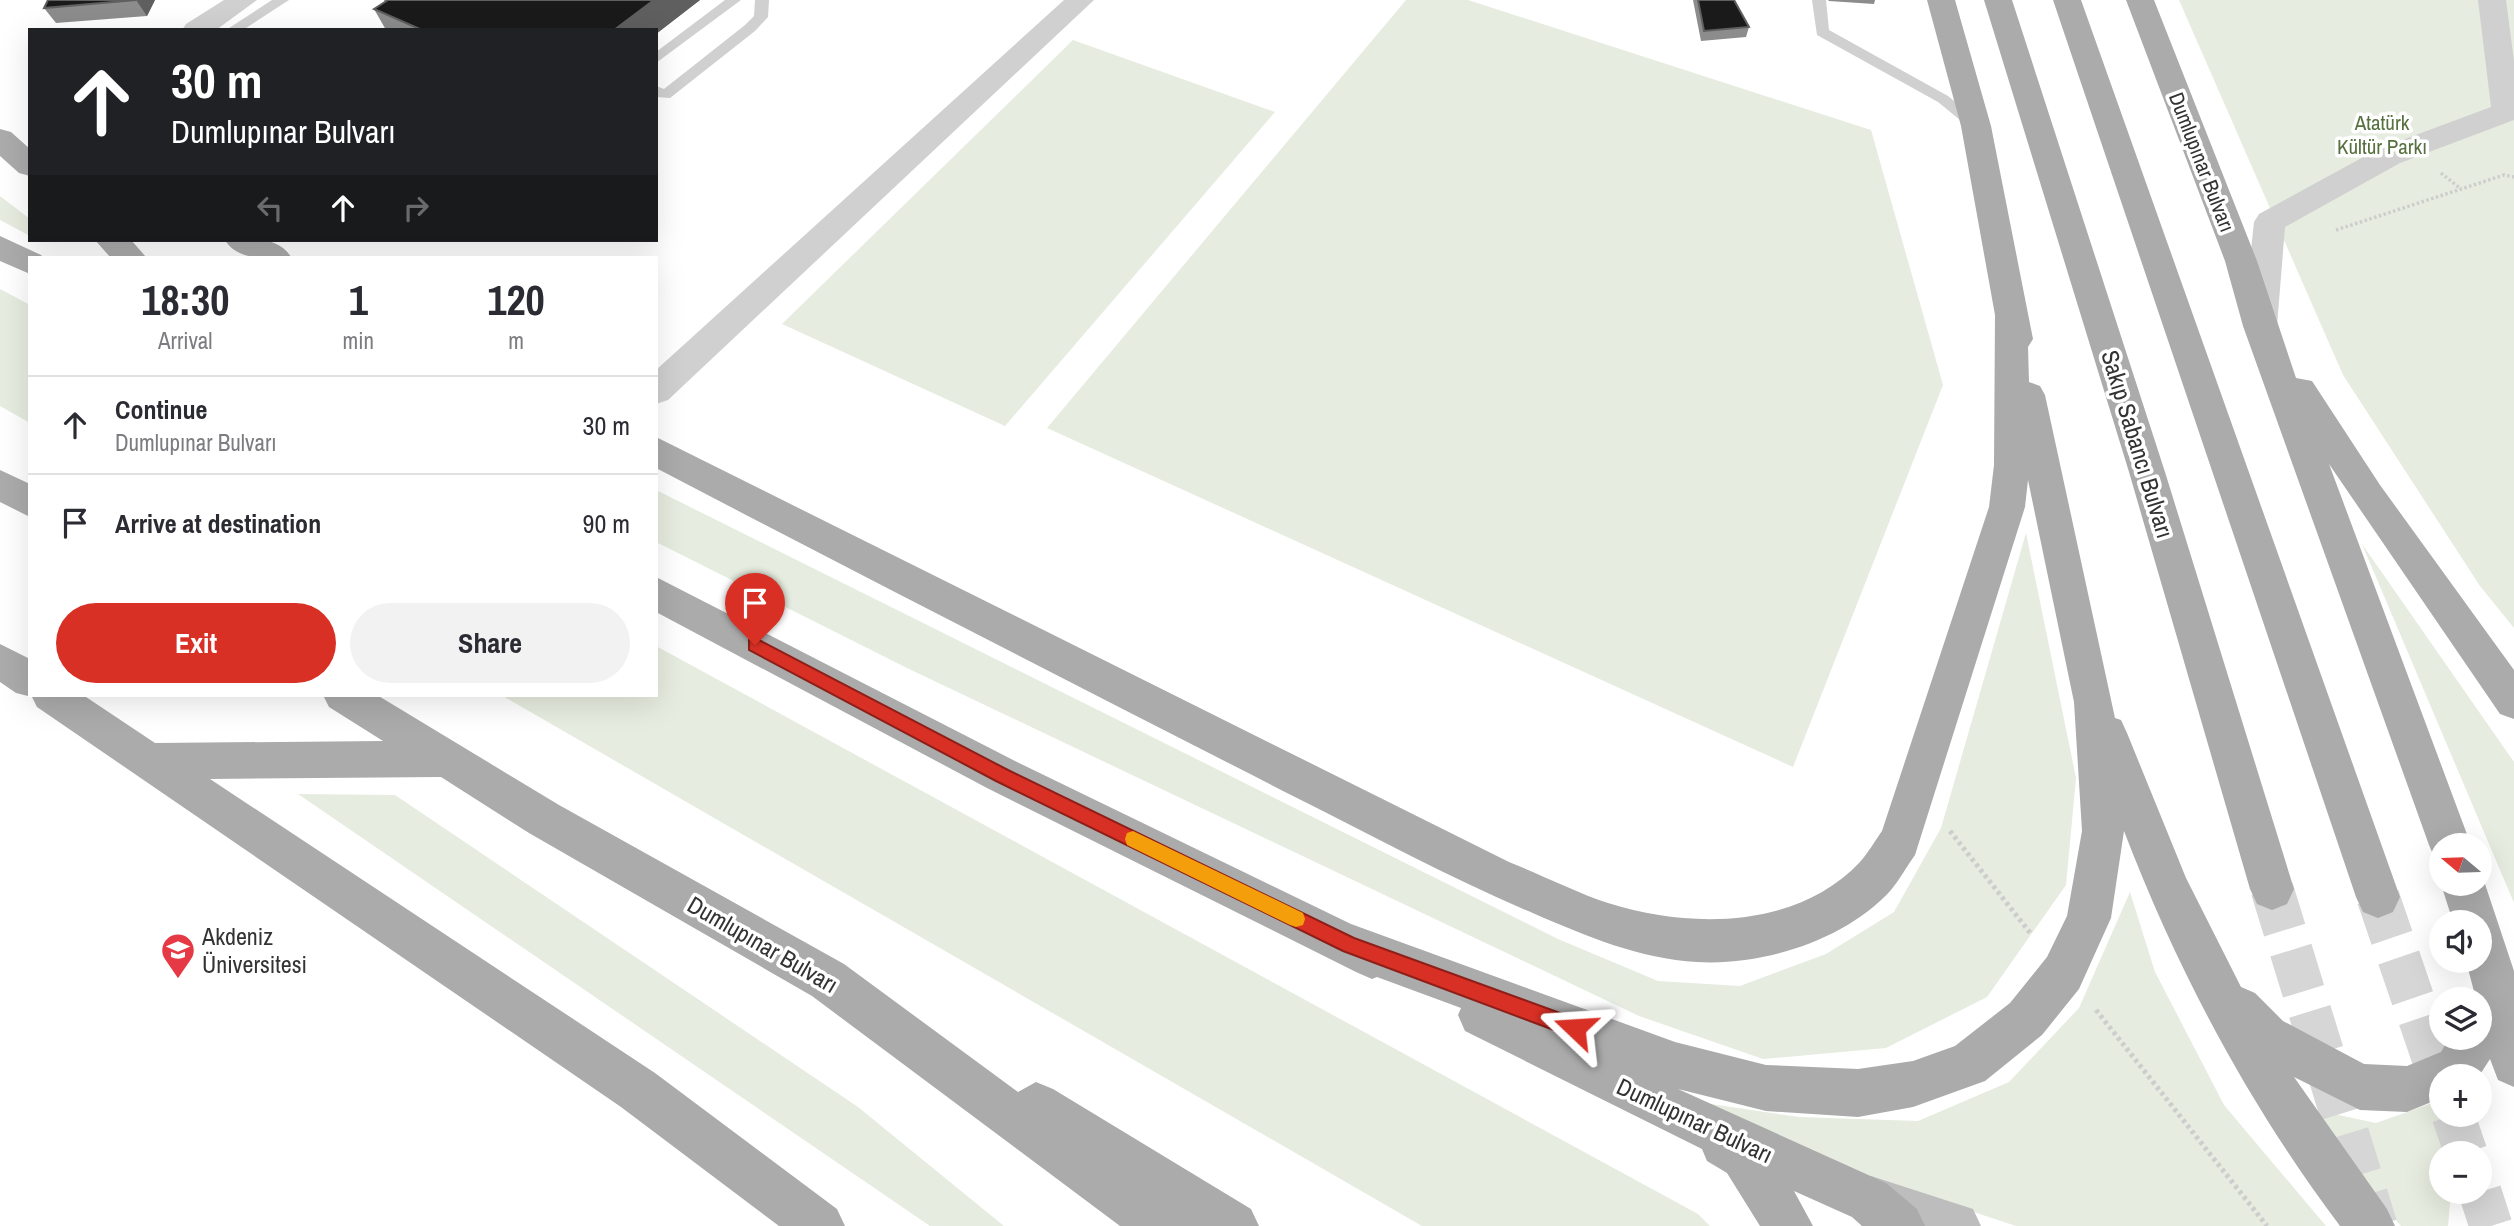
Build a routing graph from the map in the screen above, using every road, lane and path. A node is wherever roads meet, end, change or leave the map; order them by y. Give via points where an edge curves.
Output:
1 (243, 0) edge
2 (282, 0) edge
3 (734, 0) edge
4 (762, 0) edge
5 (1080, 0) edge
6 (1941, 0) edge
7 (1998, 0) edge
8 (2067, 0) edge
9 (2140, 0) edge
10 (2492, 0) edge
11 (1819, 1) edge
12 (199, 28) edge
13 (236, 28) edge
14 (658, 58) edge
15 (658, 92) edge
16 (0, 118) edge
17 (1976, 126) junction
18 (28, 132) edge
19 (0, 139) edge
20 (28, 164) edge
21 (2514, 177) edge
22 (2329, 233) dead end
23 (113, 242) edge
24 (245, 242) edge
25 (0, 247) edge
26 (129, 256) edge
27 (273, 256) edge
28 (28, 262) edge
29 (2011, 316) junction
30 (2260, 326) junction
31 (658, 389) edge
32 (658, 452) edge
33 (0, 484) edge
34 (0, 497) edge
35 (28, 503) edge
36 (28, 504) edge
37 (658, 594) edge
38 (0, 661) edge
39 (28, 680) edge
40 (54, 697) edge
41 (347, 697) edge
42 (2094, 702) junction
43 (2514, 702) edge
44 (448, 759) junction
45 (151, 761) junction
46 (2446, 833) edge
47 (2272, 889) tunnel mouth
48 (2378, 897) tunnel mouth
49 (1350, 945) junction
50 (2490, 973) edge
51 (828, 979) junction
52 (2218, 987) junction
53 (2468, 1050) edge
54 (2514, 1064) edge
55 (1666, 1108) junction
56 (1885, 1213) edge
57 (820, 1226) edge
58 (1161, 1226) edge
59 (1234, 1226) edge
60 (1788, 1226) edge
61 (1956, 1226) edge
62 (2370, 1226) edge

1 - 12 street
2 - 13 lane
3 - 14 lane
4 - 15 lane via 761,17 750,29 665,95
5 - 31 street
6 - 17 main road
7 - 47 main road, Sakıp Sabancı Bulvarı
8 - 48 main road
9 - 30 main road, Dumlupınar Bulvarı via 2241,261
10 - 30 street via 2506,112 2389,156 2270,222
11 - 17 lane via 1822,32 1942,99
16 - 18 main road
17 - 29 main road
19 - 20 main road
21 - 22 path via 2504,174
23 - 26 main road
24 - 27 main road
25 - 28 main road
29 - 32 main road via 2012,465 2007,507 1900,841 1875,876 1814,920 1736,940 1684,940 1608,924 1494,876
29 - 42 main road
30 - 43 main road via 2367,495
30 - 46 main road
33 - 35 main road
34 - 36 main road
37 - 49 main road, Dumlupınar Bulvarı via 1002,775
38 - 39 main road
40 - 45 main road
41 - 44 main road, Dumlupınar Bulvarı
42 - 49 main road via 2104,831 2089,918 2063,973 2026,1019 1969,1065 1913,1084 1858,1093 1766,1088 1675,1065
42 - 52 main road via 2188,931
44 - 45 main road
44 - 51 main road, Dumlupınar Bulvarı via 544,819
45 - 57 main road via 638,1090
49 - 55 main road, Dumlupınar Bulvarı
50 - 54 main road
51 - 58 main road, Dumlupınar Bulvarı
51 - 59 main road
52 - 53 main road via 2267,1037 2360,1087 2407,1089 2457,1068
52 - 62 main road via 2270,1083
55 - 56 main road, Dumlupınar Bulvarı
55 - 60 main road via 1744,1156
56 - 61 main road, Dumlupınar Bulvarı

